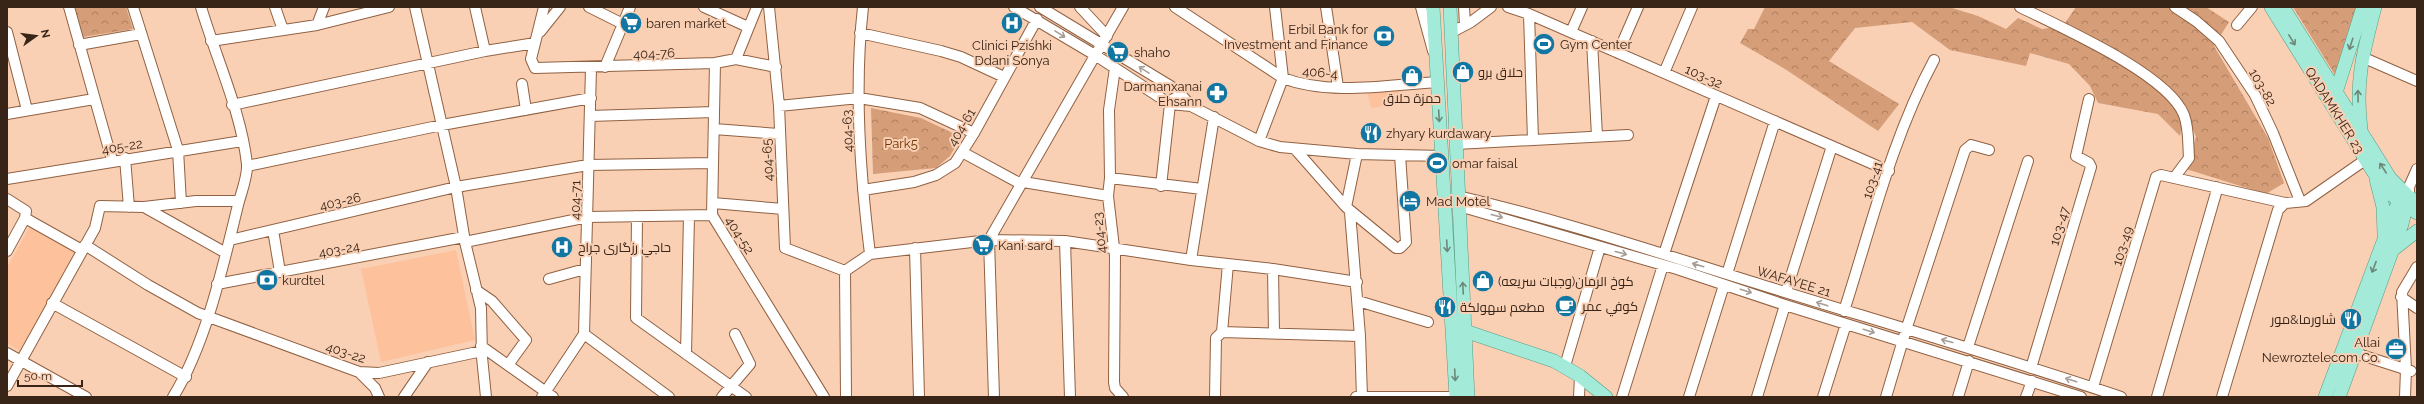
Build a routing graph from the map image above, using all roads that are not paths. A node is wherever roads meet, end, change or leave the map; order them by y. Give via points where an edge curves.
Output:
1 (69, 7) edge
2 (132, 7) edge
3 (201, 7) edge
4 (275, 7) edge
5 (324, 7) edge
6 (389, 7) edge
7 (415, 7) edge
8 (475, 7) edge
9 (544, 7) edge
10 (560, 7) edge
11 (589, 7) edge
12 (630, 7) edge
13 (704, 7) edge
14 (757, 7) edge
15 (769, 7) edge
16 (863, 7) edge
17 (1014, 7) edge
18 (1040, 7) edge
19 (1080, 7) edge
20 (1123, 7) edge
21 (1175, 7) edge
22 (1275, 7) edge
23 (1326, 7) edge
24 (1421, 7) edge
25 (1433, 7) edge
26 (1450, 7) edge
27 (1464, 7) edge
28 (1491, 7) edge
29 (1508, 7) edge
30 (1582, 7) edge
31 (1638, 7) edge
32 (1692, 7) edge
33 (2020, 7) edge
34 (2175, 7) edge
35 (2252, 7) edge
36 (2271, 7) edge
37 (2283, 7) edge
38 (2363, 7) edge
39 (2375, 7) edge
40 (1526, 11) edge
41 (1037, 19) junction
42 (621, 23) junction
43 (317, 24) junction
44 (1465, 25) junction
45 (2237, 25) dead end
46 (748, 27) junction
47 (283, 30) junction
48 (7, 32) edge
49 (1452, 32) junction
50 (1571, 32) junction
51 (860, 33) junction
52 (141, 34) junction
53 (1434, 34) junction
54 (537, 39) junction
55 (1105, 40) junction
56 (210, 41) junction
57 (1592, 41) junction
58 (79, 45) junction
59 (9, 48) edge
60 (485, 51) junction
61 (1618, 53) junction
62 (1095, 55) junction
63 (1435, 57) junction
64 (2362, 57) junction
65 (736, 59) junction
66 (1453, 59) junction
67 (1934, 60) dead end
68 (715, 63) junction
69 (428, 64) junction
70 (604, 67) junction
71 (776, 67) junction
72 (591, 68) junction
73 (1115, 68) junction
74 (1664, 73) junction
75 (1004, 77) junction
76 (1283, 78) junction
77 (2417, 81) edge
78 (1437, 82) junction
79 (522, 84) dead end
80 (1338, 87) junction
81 (1177, 90) junction
82 (2336, 94) junction
83 (1716, 96) junction
84 (591, 98) junction
85 (859, 98) junction
86 (94, 99) junction
87 (2088, 99) dead end
88 (1170, 104) junction
89 (232, 105) junction
90 (778, 106) junction
91 (1191, 106) junction
92 (2333, 107) junction
93 (28, 110) junction
94 (526, 110) junction
95 (714, 112) junction
96 (7, 114) edge
97 (590, 116) junction
98 (1214, 116) junction
99 (1775, 121) junction
100 (442, 125) junction
101 (714, 129) junction
102 (974, 133) junction
103 (779, 134) junction
104 (1628, 135) dead end
105 (2362, 135) junction
106 (1597, 136) junction
107 (1532, 140) junction
108 (242, 141) junction
109 (1260, 141) junction
110 (1456, 144) junction
111 (1832, 146) junction
112 (1295, 149) junction
113 (178, 150) junction
114 (1989, 150) dead end
115 (962, 152) junction
116 (1357, 154) junction
117 (1400, 155) junction
118 (1442, 156) junction
119 (125, 158) junction
120 (112, 160) junction
121 (2365, 160) junction
122 (2028, 161) dead end
123 (713, 163) junction
124 (588, 165) junction
125 (247, 166) junction
126 (1889, 171) junction
127 (2374, 173) junction
128 (2415, 174) edge
129 (1110, 178) junction
130 (2174, 178) junction
131 (7, 179) edge
132 (1022, 183) junction
133 (1161, 186) junction
134 (456, 187) junction
135 (1202, 189) junction
136 (863, 190) junction
137 (2216, 190) junction
138 (1108, 196) junction
139 (7, 200) edge
140 (239, 201) junction
141 (1459, 201) junction
142 (2303, 201) junction
143 (2408, 202) edge
144 (181, 203) junction
145 (713, 203) junction
146 (129, 207) junction
147 (144, 207) junction
148 (2282, 207) junction
149 (783, 209) junction
150 (1348, 209) junction
151 (712, 215) junction
152 (637, 216) junction
153 (689, 216) junction
154 (588, 217) junction
155 (25, 218) junction
156 (273, 230) junction
157 (2417, 231) edge
158 (230, 240) junction
159 (464, 240) junction
160 (989, 240) junction
161 (1065, 241) junction
162 (1600, 247) junction
163 (2388, 247) junction
164 (84, 248) junction
165 (915, 248) junction
166 (1115, 249) junction
167 (7, 251) edge
168 (226, 253) junction
169 (870, 254) junction
170 (1664, 254) junction
171 (1190, 260) junction
172 (1228, 264) junction
173 (1663, 265) junction
174 (2417, 267) edge
175 (1273, 268) junction
176 (585, 269) junction
177 (845, 271) junction
178 (280, 272) junction
179 (1727, 274) junction
180 (549, 279) dead end
181 (1357, 282) junction
182 (217, 284) junction
183 (1724, 285) junction
184 (476, 290) junction
185 (1786, 292) junction
186 (2401, 297) junction
187 (1358, 301) junction
188 (52, 303) junction
189 (1785, 305) junction
190 (2417, 308) edge
191 (1844, 310) junction
192 (207, 316) junction
193 (1428, 322) dead end
194 (1846, 324) junction
195 (1906, 330) junction
196 (1465, 331) junction
197 (1222, 332) junction
198 (1274, 333) junction
199 (584, 334) junction
200 (735, 334) dead end
201 (1360, 336) junction
202 (1903, 342) junction
203 (1968, 347) junction
204 (482, 348) junction
205 (7, 353) edge
206 (2355, 353) junction
207 (686, 354) junction
208 (21, 360) junction
209 (1969, 361) junction
210 (428, 362) junction
211 (508, 365) junction
212 (1565, 366) junction
213 (2031, 368) junction
214 (2412, 369) edge
215 (359, 372) junction
216 (1580, 376) junction
217 (186, 377) junction
218 (2032, 381) junction
219 (7, 386) edge
220 (730, 386) junction
221 (2093, 388) junction
222 (547, 395) edge
223 (1121, 396) edge
224 (86, 397) edge
225 (173, 397) edge
226 (379, 397) edge
227 (404, 397) edge
228 (486, 397) edge
229 (669, 397) edge
230 (722, 397) edge
231 (746, 397) edge
232 (824, 397) edge
233 (846, 397) edge
234 (919, 397) edge
235 (994, 397) edge
236 (1070, 397) edge
237 (1215, 397) edge
238 (1355, 397) edge
239 (1362, 397) edge
240 (1456, 397) edge
241 (1468, 397) edge
242 (1579, 397) edge
243 (1606, 397) edge
244 (1622, 397) edge
245 (1689, 397) edge
246 (1757, 397) edge
247 (1823, 397) edge
248 (1886, 397) edge
249 (1958, 397) edge
250 (2026, 397) edge
251 (2081, 397) edge
252 (2121, 397) edge
253 (2157, 397) edge
254 (2222, 397) edge
255 (2325, 397) edge
256 (2339, 397) edge
257 (2405, 397) edge

1 - 58 street
2 - 52 street
3 - 56 street
4 - 47 street
5 - 43 street
6 - 43 street
7 - 69 street
8 - 60 street
9 - 54 street
10 - 54 street
11 - 42 street
12 - 42 street
13 - 46 street
14 - 46 street
15 - 71 street, 404-65
16 - 51 street, 404-63
17 - 41 street
18 - 55 street
19 - 55 street
20 - 55 street
21 - 76 street, 406-4
22 - 76 street
23 - 80 street
24 - 63 street
25 - 53 main road
26 - 49 main road
27 - 44 street
28 - 44 street
29 - 40 street, 103-32
30 - 50 street
31 - 61 street
32 - 74 street
33 - 130 street via 2113,53 2168,93 2184,115 2189,158
34 - 142 street, 103-82 via 2196,21 2219,42 2255,95
35 - 45 street
36 -> 92 main road, QADAMKHER 23
37 - 82 main road, QADAMKHER 23
38 -> 82 main road
39 - 64 main road
40 - 50 street, 103-32
40 - 107 street
41 -> 62 street
41 - 75 street, 404-61
42 - 70 street
43 - 47 street
44 - 49 street
46 - 65 street
47 - 56 street
48 - 59 street
49 - 53 main road via 1441,36
49 - 66 main road
50 - 57 street, 103-32
51 - 75 street via 941,50
51 - 85 street, 404-63
52 - 58 street
52 - 113 street
53 - 63 main road
54 - 60 street
54 - 72 street, 404-76 via 531,59 533,66
55 - 62 street
81 -> 55 street
56 - 89 street
57 - 61 street, 103-32
57 - 106 street
58 - 86 street
59 - 93 street
60 - 69 street
61 - 74 street, 103-32
62 - 73 street
62 - 132 street
63 - 66 main road via 1445,54
63 - 78 main road
64 - 77 street
105 -> 64 main road via 2358,87
65 - 68 street, 404-76
65 - 71 street, 404-76
66 - 110 main road
67 - 126 street, 103-41 via 1908,114
68 - 70 street, 404-76
68 - 95 street, 404-52
69 - 89 street
69 - 100 street
70 - 72 street, 404-76
71 - 90 street, 404-65
72 - 84 street, 404-71
73 - 88 street
73 - 129 street, 404-23 via 1109,110
74 - 83 street, 103-32
75 - 102 street, 404-61
76 - 80 street, 406-4 via 1301,85
76 - 109 street
78 - 80 street, 406-4
78 -> 118 main road
79 - 94 street
81 - 88 street
81 - 91 street
82 - 92 main road
82 - 105 main road, QADAMKHER 23
83 - 99 street, 103-32
83 - 170 street
84 - 94 street
84 - 97 street, 404-71
85 - 90 street
85 - 102 street via 925,110
85 - 136 street, 404-63
86 - 93 street
86 - 120 street
87 - 213 street, 103-47 via 2076,156 2091,167
88 - 91 street
88 - 133 street
89 - 108 street
90 - 103 street, 404-65
91 - 98 street
92 - 121 main road, QADAMKHER 23
93 - 96 street
94 - 100 street
95 - 97 street
95 - 101 street, 404-52
97 - 124 street, 404-71
98 - 109 street
98 - 135 street
99 - 111 street, 103-32
99 - 179 street
100 - 125 street
100 - 134 street
101 - 103 street
101 - 123 street, 404-52
102 - 115 street, 404-61
103 - 149 street, 404-65
104 - 106 street
143 -> 105 main road, QADAMKHER 23
106 - 107 street
107 - 110 street
108 - 113 street, 405-22
108 - 125 street
109 - 112 street
110 - 141 main road
111 - 126 street, 103-32
111 - 185 street
112 - 116 street
112 - 150 street
113 - 119 street, 405-22
113 - 144 street
114 - 195 street via 1971,145 1966,148
115 - 132 street
115 - 136 street, 404-61 via 956,163 936,175 914,182
116 - 117 street
116 - 150 street
117 - 118 street
117 - 150 street via 1406,242 1400,248 1392,247
118 -> 240 main road
119 - 120 street, 405-22
119 - 146 street
120 - 131 street, 405-22
121 - 127 main road, QADAMKHER 23
121 - 142 street
122 - 203 street
123 - 124 street, 403-26
123 - 145 street, 404-52
124 - 134 street, 403-26
124 - 154 street, 404-71
125 - 140 street
126 - 191 street, 103-41
127 - 143 main road, QADAMKHER 23
127 - 163 main road
128 - 143 street
129 - 133 street
129 - 138 street, 404-23
130 - 137 street, 103-49
130 - 221 street, 103-49 via 2161,175 2156,177
132 - 138 street
132 - 160 street
133 - 135 street
134 - 156 street, 403-26
134 - 159 street
135 - 171 street
136 - 169 street, 404-63
137 - 148 street, 103-49
137 - 253 street
138 - 166 street, 404-23
139 - 155 street via 26,211
140 - 144 street
140 - 158 street
141 -> 162 street, WAFAYEE 21
141 - 170 street, WAFAYEE 21
196 -> 141 main road
142 - 148 street
143 - 163 main road
144 - 147 street
145 - 149 street
145 - 151 street, 404-52
146 - 147 street
146 - 164 street via 100,206 96,228
147 - 168 street
148 - 254 street
149 - 177 street, 404-65 via 785,248
150 - 181 street
151 - 153 street, 403-24
151 - 232 street, 404-52
152 - 153 street, 403-24
152 - 154 street, 403-24
152 - 207 street via 636,318
153 - 207 street
154 - 159 street, 403-24
154 - 176 street, 404-71
155 - 164 street, 403-22
155 - 167 street
156 - 158 street, 403-26
156 - 178 street
157 - 163 main road via 2399,244
158 - 168 street
159 - 178 street, 403-24
159 - 184 street
160 - 161 street
160 - 165 street
160 - 235 street
161 - 166 street
161 - 236 street
162 -> 173 street, WAFAYEE 21
162 - 212 street
163 - 206 main road
163 -> 255 main road
164 - 188 street
164 - 192 street, 403-22
165 - 169 street
165 - 234 street
166 - 171 street
166 - 223 street, 404-23 via 1114,382
168 - 182 street
169 - 177 street
179 -> 170 street, WAFAYEE 21
171 - 172 street
172 - 175 street
172 - 197 street
173 - 183 street, WAFAYEE 21
173 - 244 street
174 - 186 street
175 - 181 street
175 - 198 street
176 - 180 street
176 - 199 street, 404-71
177 - 233 street
178 - 182 street, 403-24
179 - 185 street, WAFAYEE 21
181 - 187 street
182 - 192 street
183 -> 189 street, WAFAYEE 21
183 - 245 street
184 - 204 street via 481,308
184 - 211 street via 492,301 526,340
191 -> 185 street, WAFAYEE 21
186 - 190 street
186 - 214 street
187 - 193 street
187 - 201 street
188 - 208 street
188 - 217 street
189 - 194 street, WAFAYEE 21
189 - 246 street
191 - 195 street, WAFAYEE 21
192 - 215 street, 403-22
192 - 217 street
194 -> 202 street, WAFAYEE 21
194 - 247 street
195 - 202 street
203 -> 195 street, WAFAYEE 21
196 - 212 main road
196 - 241 main road
197 - 198 street
197 - 237 street via 1216,338
198 - 201 street
199 - 222 street
199 - 229 street
200 - 220 street via 750,364
201 - 239 street
202 - 209 street, WAFAYEE 21
202 - 248 street
203 - 213 street, WAFAYEE 21
204 - 210 street, 403-22
204 - 211 street
204 - 228 street
205 - 208 street
206 - 214 street
206 - 256 main road
207 - 220 street
208 - 219 street
208 - 224 street
209 - 218 street, WAFAYEE 21
209 - 249 street
210 - 215 street, 403-22 via 379,373
210 - 227 street
211 - 222 street
212 - 216 main road
221 -> 213 street, WAFAYEE 21
214 - 257 street via 2406,384
215 - 226 street via 375,388
216 - 242 street
216 - 243 main road
217 - 225 street
218 - 250 street
218 - 251 street, WAFAYEE 21
220 - 230 street
220 - 231 street
221 - 252 street, WAFAYEE 21
238 - 239 street
239 - 240 street

